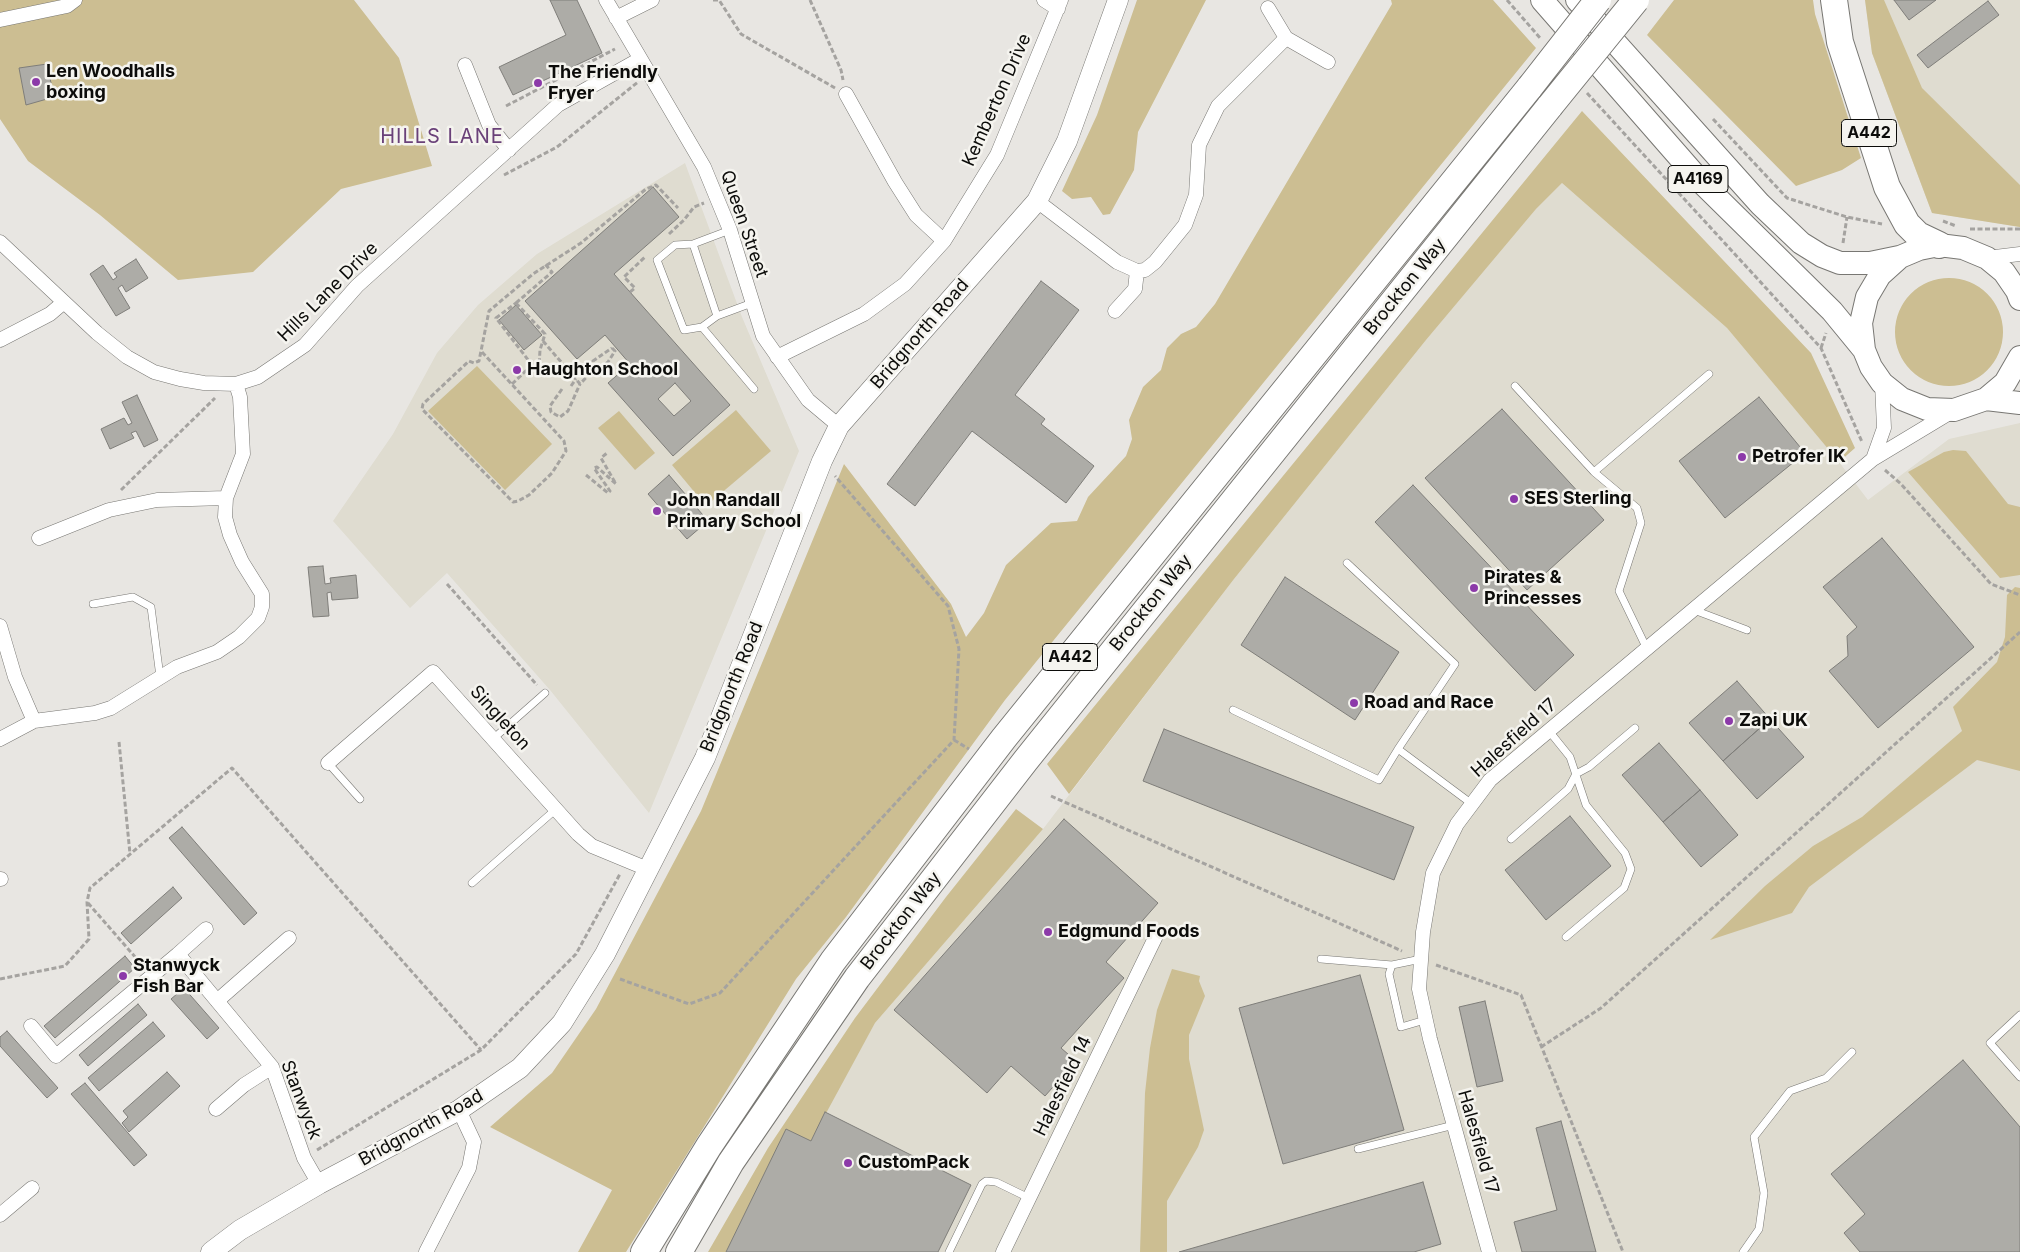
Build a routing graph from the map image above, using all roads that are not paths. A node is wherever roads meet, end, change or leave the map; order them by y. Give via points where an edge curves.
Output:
1 (75, 0) edge
2 (606, 0) edge
3 (652, 0) edge
4 (1044, 0) edge
5 (1118, 0) edge
6 (1542, 0) edge
7 (1577, 0) edge
8 (1598, 0) edge
9 (1636, 0) edge
10 (1834, 0) edge
11 (1060, 5) edge
12 (1268, 8) dead end
13 (616, 18) junction
14 (0, 20) edge
15 (1286, 38) junction
16 (640, 59) junction
17 (1328, 62) dead end
18 (466, 65) dead end
19 (846, 94) road end
20 (508, 150) junction
21 (1037, 201) junction
22 (730, 230) junction
23 (944, 241) junction
24 (0, 242) edge
25 (693, 244) junction
26 (1939, 245) junction
27 (2020, 254) edge
28 (1900, 257) junction
29 (1986, 258) junction
30 (1137, 271) junction
31 (2020, 299) edge
32 (64, 302) junction
33 (752, 304) junction
34 (1115, 311) dead end
35 (717, 316) junction
36 (702, 327) junction
37 (0, 340) edge
38 (1864, 350) junction
39 (777, 357) junction
40 (2020, 357) edge
41 (1709, 374) dead end
42 (1882, 383) junction
43 (236, 384) junction
44 (1515, 386) dead end
45 (754, 389) dead end
46 (1986, 399) junction
47 (2020, 403) edge
48 (1954, 410) junction
49 (839, 426) junction
50 (1873, 459) junction
51 (1594, 472) junction
52 (226, 498) junction
53 (39, 538) dead end
54 (1347, 563) dead end
55 (93, 604) dead end
56 (1694, 610) junction
57 (0, 626) edge
58 (1747, 630) dead end
59 (1647, 649) junction
60 (160, 677) junction
61 (544, 693) road end
62 (1233, 710) dead end
63 (34, 721) junction
64 (1635, 728) dead end
65 (1550, 730) junction
66 (494, 738) junction
67 (0, 739) edge
68 (1398, 749) junction
69 (328, 763) joint
70 (1576, 774) junction
71 (360, 799) dead end
72 (1472, 804) junction
73 (555, 810) junction
74 (1511, 839) dead end
75 (650, 870) junction
76 (472, 883) dead end
77 (206, 928) dead end
78 (1156, 936) dead end
79 (1566, 936) dead end
80 (289, 938) dead end
81 (178, 954) junction
82 (1321, 959) dead end
83 (1421, 959) junction
84 (1392, 965) junction
85 (217, 1001) junction
86 (2020, 1015) edge
87 (1426, 1020) junction
88 (31, 1026) dead end
89 (1852, 1052) dead end
90 (272, 1067) junction
91 (2020, 1078) edge
92 (216, 1109) dead end
93 (459, 1110) junction
94 (1454, 1125) junction
95 (1358, 1149) dead end
96 (319, 1184) junction
97 (32, 1188) dead end
98 (1029, 1198) junction
99 (0, 1215) edge
100 (211, 1252) edge
101 (426, 1252) edge
102 (644, 1252) edge
103 (679, 1252) edge
104 (949, 1252) edge
105 (1003, 1252) edge
106 (1489, 1252) edge
107 (1743, 1252) edge

1 - 14 street via 67,6
2 - 13 street, Queen Street
3 - 13 street
4 - 11 street
5 - 21 street, Bridgnorth Road via 1067,141
6 - 38 main road, A4169 via 1702,183 1832,311
7 - 28 main road, A4169 via 1760,204 1801,243 1840,263 1870,263
8 - 102 highway, Brockton Way / A442, bridge via 1004,738 839,954 709,1146
9 - 103 highway, Brockton Way / A442, bridge via 1026,760 857,978 731,1162
10 - 26 highway, A442 via 1840,42 1887,187 1907,224 1918,235
11 - 23 street, Kemberton Drive via 997,155
12 - 15 street
13 - 16 street, Queen Street
15 - 17 street
15 - 30 street via 1218,106 1199,145 1196,195 1185,225 1155,262 1145,270
16 - 20 street, Hills Lane Drive via 558,105
16 - 22 street, Queen Street via 704,167
18 - 20 street via 488,125
19 - 23 street via 916,215
20 - 43 street, Hills Lane Drive via 357,286 305,345 258,377
21 - 30 street via 1117,262
21 - 49 street, Bridgnorth Road
22 - 25 lane
22 - 33 street, Queen Street
23 - 39 street, Kemberton Drive via 905,284 864,314
24 - 32 street, Hills Lane Drive
25 - 35 lane
25 - 36 lane via 675,245 657,260 684,330
26 - 28 main road
26 - 29 main road via 1963,248
27 - 29 street
28 - 38 main road via 1880,275 1867,297 1861,323
29 - 31 main road via 2004,272
30 - 34 street via 1135,289
32 - 37 street via 50,314
32 - 43 street, Hills Lane Drive via 127,357 154,372 204,383
33 - 35 lane
33 - 39 street, Queen Street via 763,336
35 - 36 lane
36 - 45 lane
38 - 42 main road
39 - 49 street, Queen Street via 808,400
40 - 46 main road via 2005,383
41 - 51 lane
42 - 48 main road via 1902,400 1927,409
42 - 50 street via 1884,428
43 - 52 street via 240,397 243,454
44 - 51 lane
46 - 47 main road
46 - 48 main road
48 - 50 street, Halesfield 17
49 - 75 street, Bridgnorth Road via 822,460 704,758
50 - 56 street, Halesfield 17
51 - 59 lane via 1638,508 1641,523 1619,591
52 - 53 street via 157,500 109,510
52 - 60 street via 230,535 262,594 260,612 251,626 217,652
54 - 68 lane via 1455,664
55 - 60 lane via 134,597 151,606
56 - 58 lane
56 - 59 street, Halesfield 17
57 - 63 street via 15,677
59 - 65 street, Halesfield 17
60 - 63 street via 111,708
61 - 66 lane
62 - 68 lane via 1379,780
63 - 67 street
64 - 70 lane
65 - 70 lane via 1570,757
65 - 72 street, Halesfield 17 via 1490,780
66 - 69 street, Singleton via 434,672
66 - 73 street, Singleton
68 - 72 lane
69 - 71 lane
70 - 74 lane via 1568,789
70 - 79 lane via 1586,805 1625,853 1631,869 1624,888
72 - 83 street, Halesfield 17 via 1457,824 1433,873
73 - 75 street, Singleton via 592,846
73 - 76 lane
75 - 93 street, Bridgnorth Road via 606,954 562,1023 520,1068
77 - 81 street
78 - 98 street, Halesfield 14
80 - 85 street
81 - 85 street, Stanwyck
81 - 88 street via 56,1056
82 - 84 lane
83 - 84 lane
83 - 87 street, Halesfield 17 via 1419,989
84 - 87 lane via 1389,974 1401,1027
85 - 90 street, Stanwyck
86 - 91 lane via 1990,1043
87 - 94 street, Halesfield 17
89 - 107 lane via 1826,1078 1790,1091 1754,1137 1764,1194 1759,1229
90 - 92 street
90 - 96 street, Stanwyck via 304,1158
93 - 96 street, Bridgnorth Road
93 - 101 street via 474,1142 469,1168
94 - 95 lane
94 - 106 street, Halesfield 17
96 - 100 street, Bridgnorth Road via 240,1230
97 - 99 street
98 - 104 lane via 996,1182 986,1181
98 - 105 street, Halesfield 14

